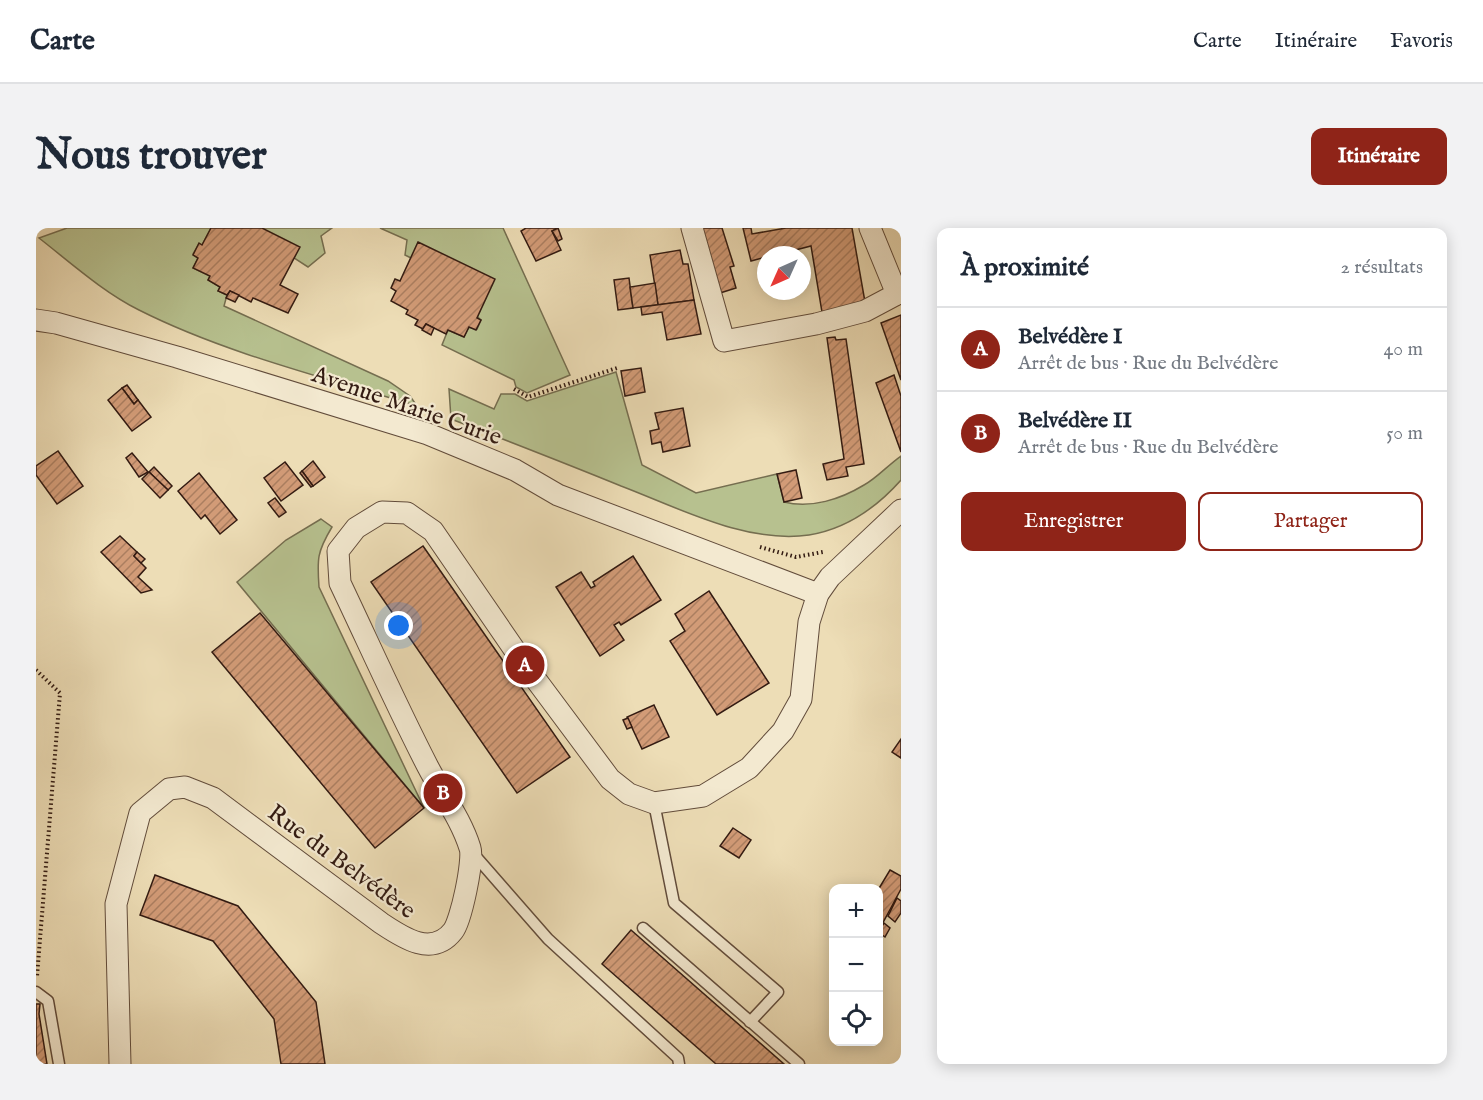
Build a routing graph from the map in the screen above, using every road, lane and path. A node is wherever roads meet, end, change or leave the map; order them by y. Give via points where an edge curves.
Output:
1 (692, 228) edge
2 (870, 228) edge
3 (899, 293) edge
4 (36, 320) edge
5 (617, 368) dead end
6 (514, 389) dead end
7 (901, 510) edge
8 (818, 594) junction
9 (36, 670) edge
10 (654, 803) junction
11 (471, 850) junction
12 (643, 928) dead end
13 (36, 983) edge
14 (36, 992) edge
15 (750, 1022) junction
16 (681, 1062) edge
17 (59, 1064) edge
18 (120, 1064) edge
19 (799, 1064) edge

1 - 3 street via 724,341 865,311
2 - 3 street
4 - 8 street, Avenue Marie Curie via 177,357 428,434 515,470 558,495
5 - 6 path via 528,397
7 - 8 street via 830,577
8 - 10 street via 810,622 801,699 783,731 749,768 703,796
9 - 13 path via 60,693
10 - 11 street via 629,794 610,779 433,531 406,513 382,512 356,528 338,551 340,583
10 - 15 lane via 674,903 778,992
11 - 16 lane via 548,939
11 - 18 street, Rue du Belvédère via 456,928 448,938 431,944 409,941 213,798 185,787 169,789 140,813 116,904
12 - 15 lane
14 - 17 lane via 48,1001
15 - 19 lane

